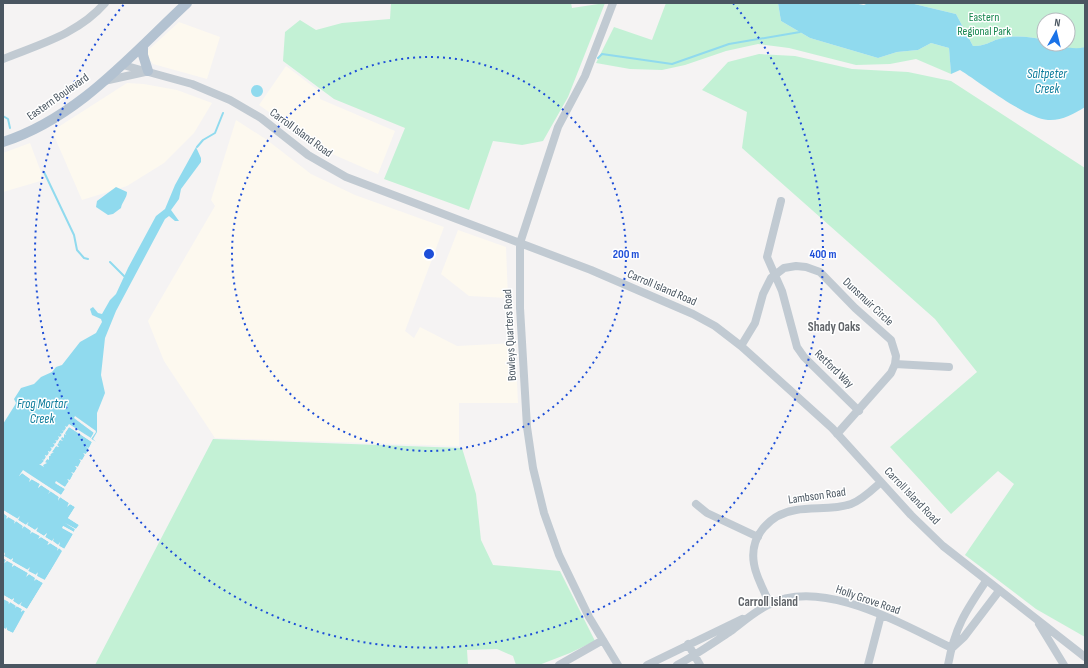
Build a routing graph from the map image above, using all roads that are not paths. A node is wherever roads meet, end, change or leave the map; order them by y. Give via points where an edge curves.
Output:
1 (105, 3) edge
2 (187, 3) edge
3 (613, 3) edge
4 (143, 46) junction
5 (3, 59) edge
6 (123, 65) junction
7 (148, 72) junction
8 (103, 82) junction
9 (3, 142) edge
10 (781, 201) dead end
11 (520, 243) junction
12 (774, 274) junction
13 (741, 346) junction
14 (896, 364) junction
15 (950, 367) dead end
16 (859, 410) junction
17 (837, 434) junction
18 (881, 482) junction
19 (696, 504) dead end
20 (758, 537) junction
21 (986, 581) junction
22 (999, 591) junction
23 (770, 604) junction
24 (752, 614) junction
25 (881, 615) junction
26 (1036, 618) junction
27 (603, 640) junction
28 (688, 644) junction
29 (952, 648) junction
30 (694, 656) junction
31 (1085, 657) edge
32 (559, 665) edge
33 (618, 665) edge
34 (646, 665) edge
35 (677, 665) edge
36 (700, 665) edge
37 (868, 665) edge
38 (948, 665) edge
39 (1064, 665) edge

1 - 5 street via 70,32
2 - 4 main road, Eastern Boulevard
3 - 11 street, Bowleys Quarters Road via 585,76 553,142
4 - 6 main road, Eastern Boulevard
4 - 7 main road
6 - 7 street, Carroll Island Road
6 - 8 main road, Eastern Boulevard
7 - 8 street
7 - 11 street, Carroll Island Road via 192,84 230,100 260,118 312,158 346,177
8 - 9 main road, Eastern Boulevard via 45,124
10 - 12 street, Retford Way via 767,254 767,261
11 - 13 street, Carroll Island Road via 693,314 715,326
11 - 27 street, Bowleys Quarters Road via 520,308 527,426 533,468 551,537 589,617
12 - 13 street via 766,285 755,323
12 - 14 street, Dunsmuir Circle via 796,266 820,272 891,340 896,352
12 - 16 street, Retford Way via 782,291 797,347 804,358
13 - 17 street, Carroll Island Road
14 - 15 street
14 - 16 street via 881,386
16 - 17 street
17 - 18 street, Carroll Island Road
18 - 20 street, Lambson Road via 851,504 780,514 764,525
18 - 21 street, Carroll Island Road via 921,525
19 - 20 street via 707,513
20 - 23 street, Lambson Road via 753,551 754,563
21 - 22 street, Carroll Island Road
21 - 29 street via 960,622
22 - 26 street, Carroll Island Road
22 - 29 street via 964,637
23 - 24 street, Holly Grove Road
23 - 25 street, Holly Grove Road via 791,597 814,596 839,601
24 - 28 street, Holly Grove Road
24 - 30 street, Holly Grove Road
25 - 29 street, Holly Grove Road
25 - 37 street
26 - 31 street, Carroll Island Road
26 - 39 street
27 - 32 street
27 - 33 street, Bowleys Quarters Road
28 - 30 street
28 - 34 street, Holly Grove Road
29 - 38 street
30 - 35 street, Holly Grove Road
30 - 36 street

